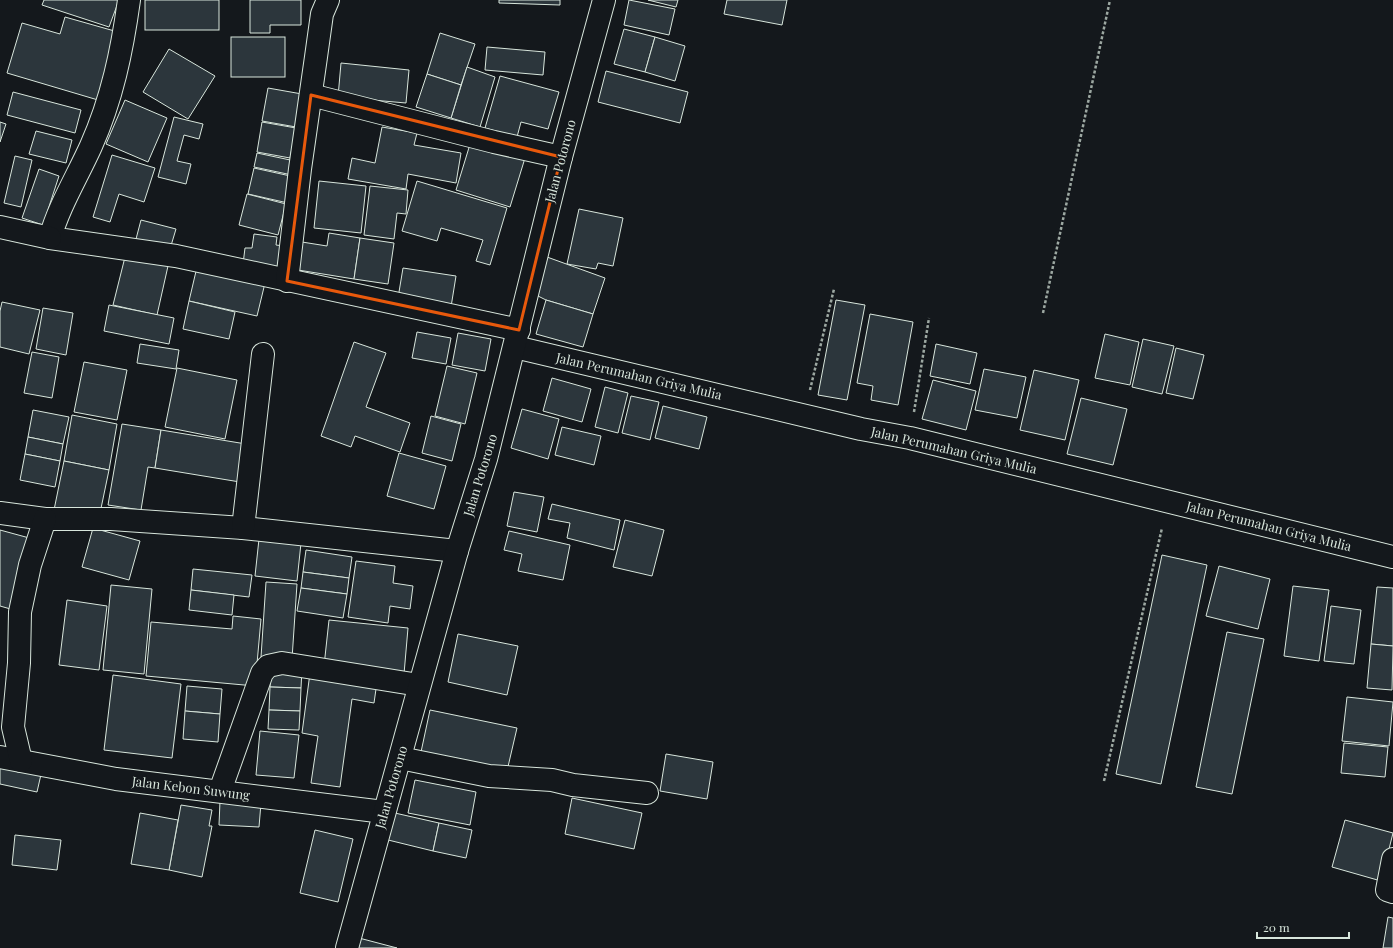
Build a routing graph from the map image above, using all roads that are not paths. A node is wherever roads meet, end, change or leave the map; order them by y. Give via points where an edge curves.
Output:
1 (129, 0) edge
2 (328, 0) edge
3 (604, 0) edge
4 (311, 95) junction
5 (561, 157) junction
6 (0, 227) edge
7 (50, 238) junction
8 (287, 281) junction
9 (517, 338) junction
10 (263, 354) dead end
11 (0, 513) edge
12 (45, 519) junction
13 (243, 528) junction
14 (457, 551) junction
15 (1393, 557) edge
16 (419, 685) junction
17 (0, 757) edge
18 (400, 758) junction
19 (21, 761) junction
20 (220, 791) junction
21 (647, 793) dead end
22 (384, 812) junction
23 (1393, 859) edge
24 (1393, 892) edge
25 (347, 948) edge

1 - 7 street via 112,90 91,146 54,224
2 - 4 street via 322,14
3 - 5 street, Jalan Potorono
4 - 5 street
4 - 8 street
5 - 9 street, Jalan Potorono
6 - 7 street, Jalan Perumahan Griya Mulia
7 - 8 street, Jalan Perumahan Griya Mulia via 176,256
8 - 9 street, Jalan Perumahan Griya Mulia
9 - 14 street, Jalan Potorono via 486,458
9 - 15 street, Jalan Perumahan Griya Mulia via 804,416 910,438
10 - 13 street
11 - 12 street
12 - 13 street via 111,519
12 - 19 street via 30,565 20,612 19,664 13,727
13 - 14 street
14 - 16 street, Jalan Potorono
16 - 18 street, Jalan Potorono
16 - 20 street via 282,663 268,666 262,673
17 - 19 street, Jalan Kebon Suwung
18 - 21 street via 489,776 552,780 573,785
18 - 22 street, Jalan Potorono
19 - 20 street, Jalan Kebon Suwung via 116,779
20 - 22 street, Jalan Kebon Suwung
22 - 25 street, Jalan Potorono
23 - 24 street via 1387,890

